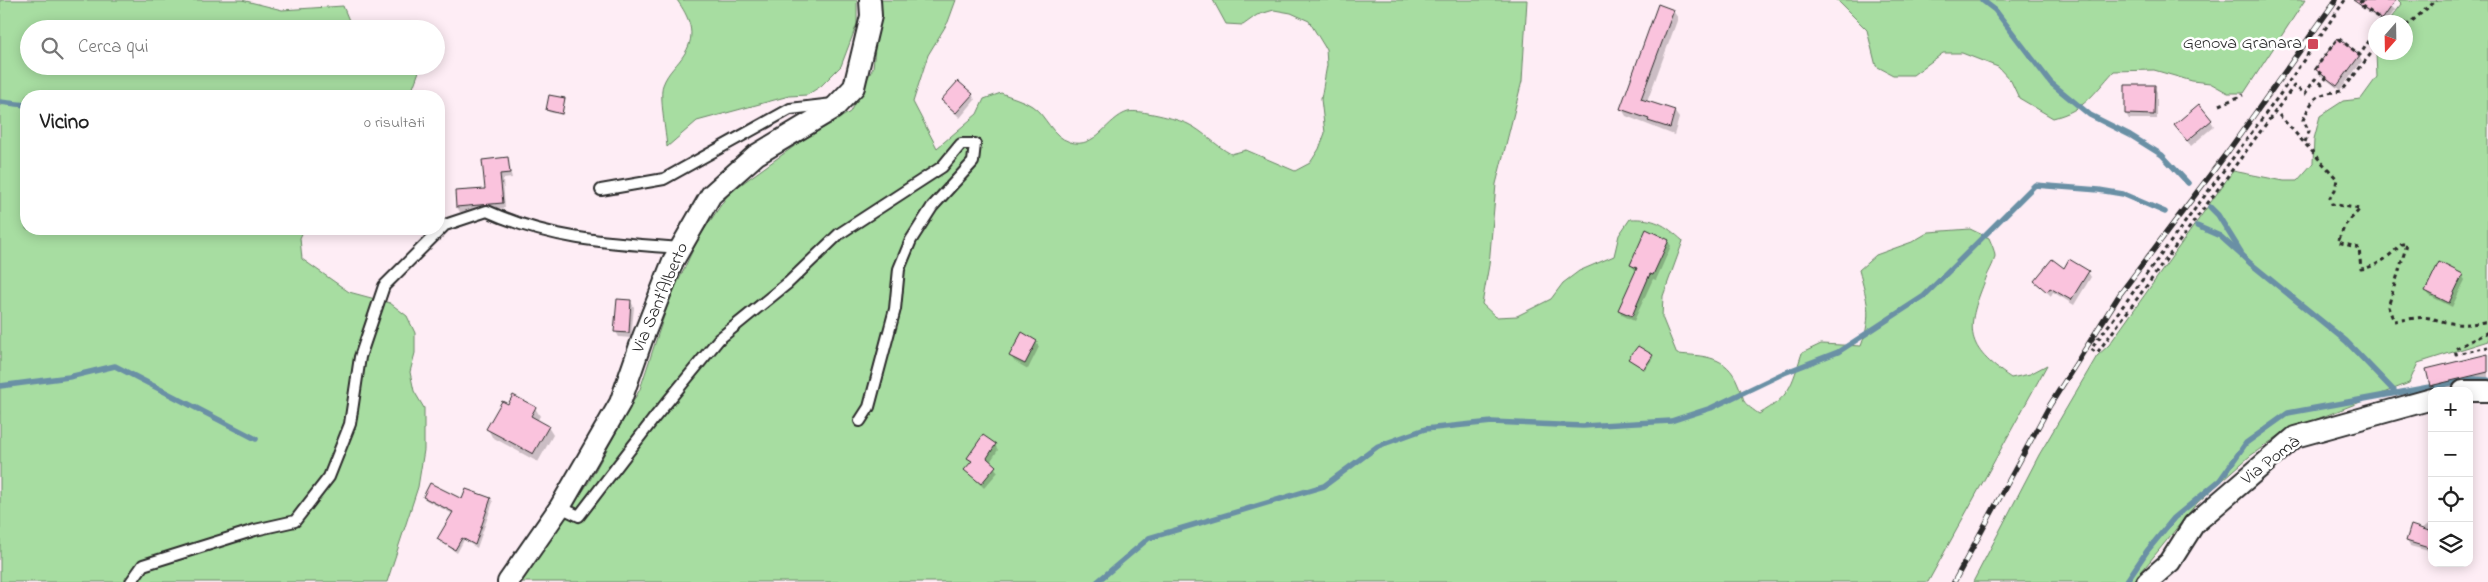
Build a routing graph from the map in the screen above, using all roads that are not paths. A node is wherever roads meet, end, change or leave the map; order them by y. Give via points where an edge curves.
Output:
1 (870, 0) edge
2 (839, 103) junction
3 (601, 190) dead end
4 (445, 225) edge
5 (435, 235) edge
6 (681, 248) junction
7 (2473, 391) edge
8 (2488, 391) edge
9 (2428, 400) edge
10 (860, 421) dead end
11 (560, 507) junction
12 (131, 582) edge
13 (508, 582) edge
14 (2147, 582) edge

1 - 2 street, Via Sant'Alberto via 871,16 854,87
2 - 3 lane via 790,109 664,179
2 - 6 street, Via Sant'Alberto via 756,155 711,195
4 - 6 lane via 487,211 518,225 588,241
5 - 12 lane via 384,286 360,357 350,424 329,477 295,522 255,530 143,565
6 - 11 street, Via Sant'Alberto via 643,337 620,403
7 - 8 street
9 - 14 street, Via Pomà via 2295,437 2194,524 2170,562
10 - 11 lane via 869,407 895,310 900,269 911,240 932,207 973,162 975,144 961,144 942,167 839,234 788,283 743,317 690,373 579,516
11 - 13 street, Via Sant'Alberto

